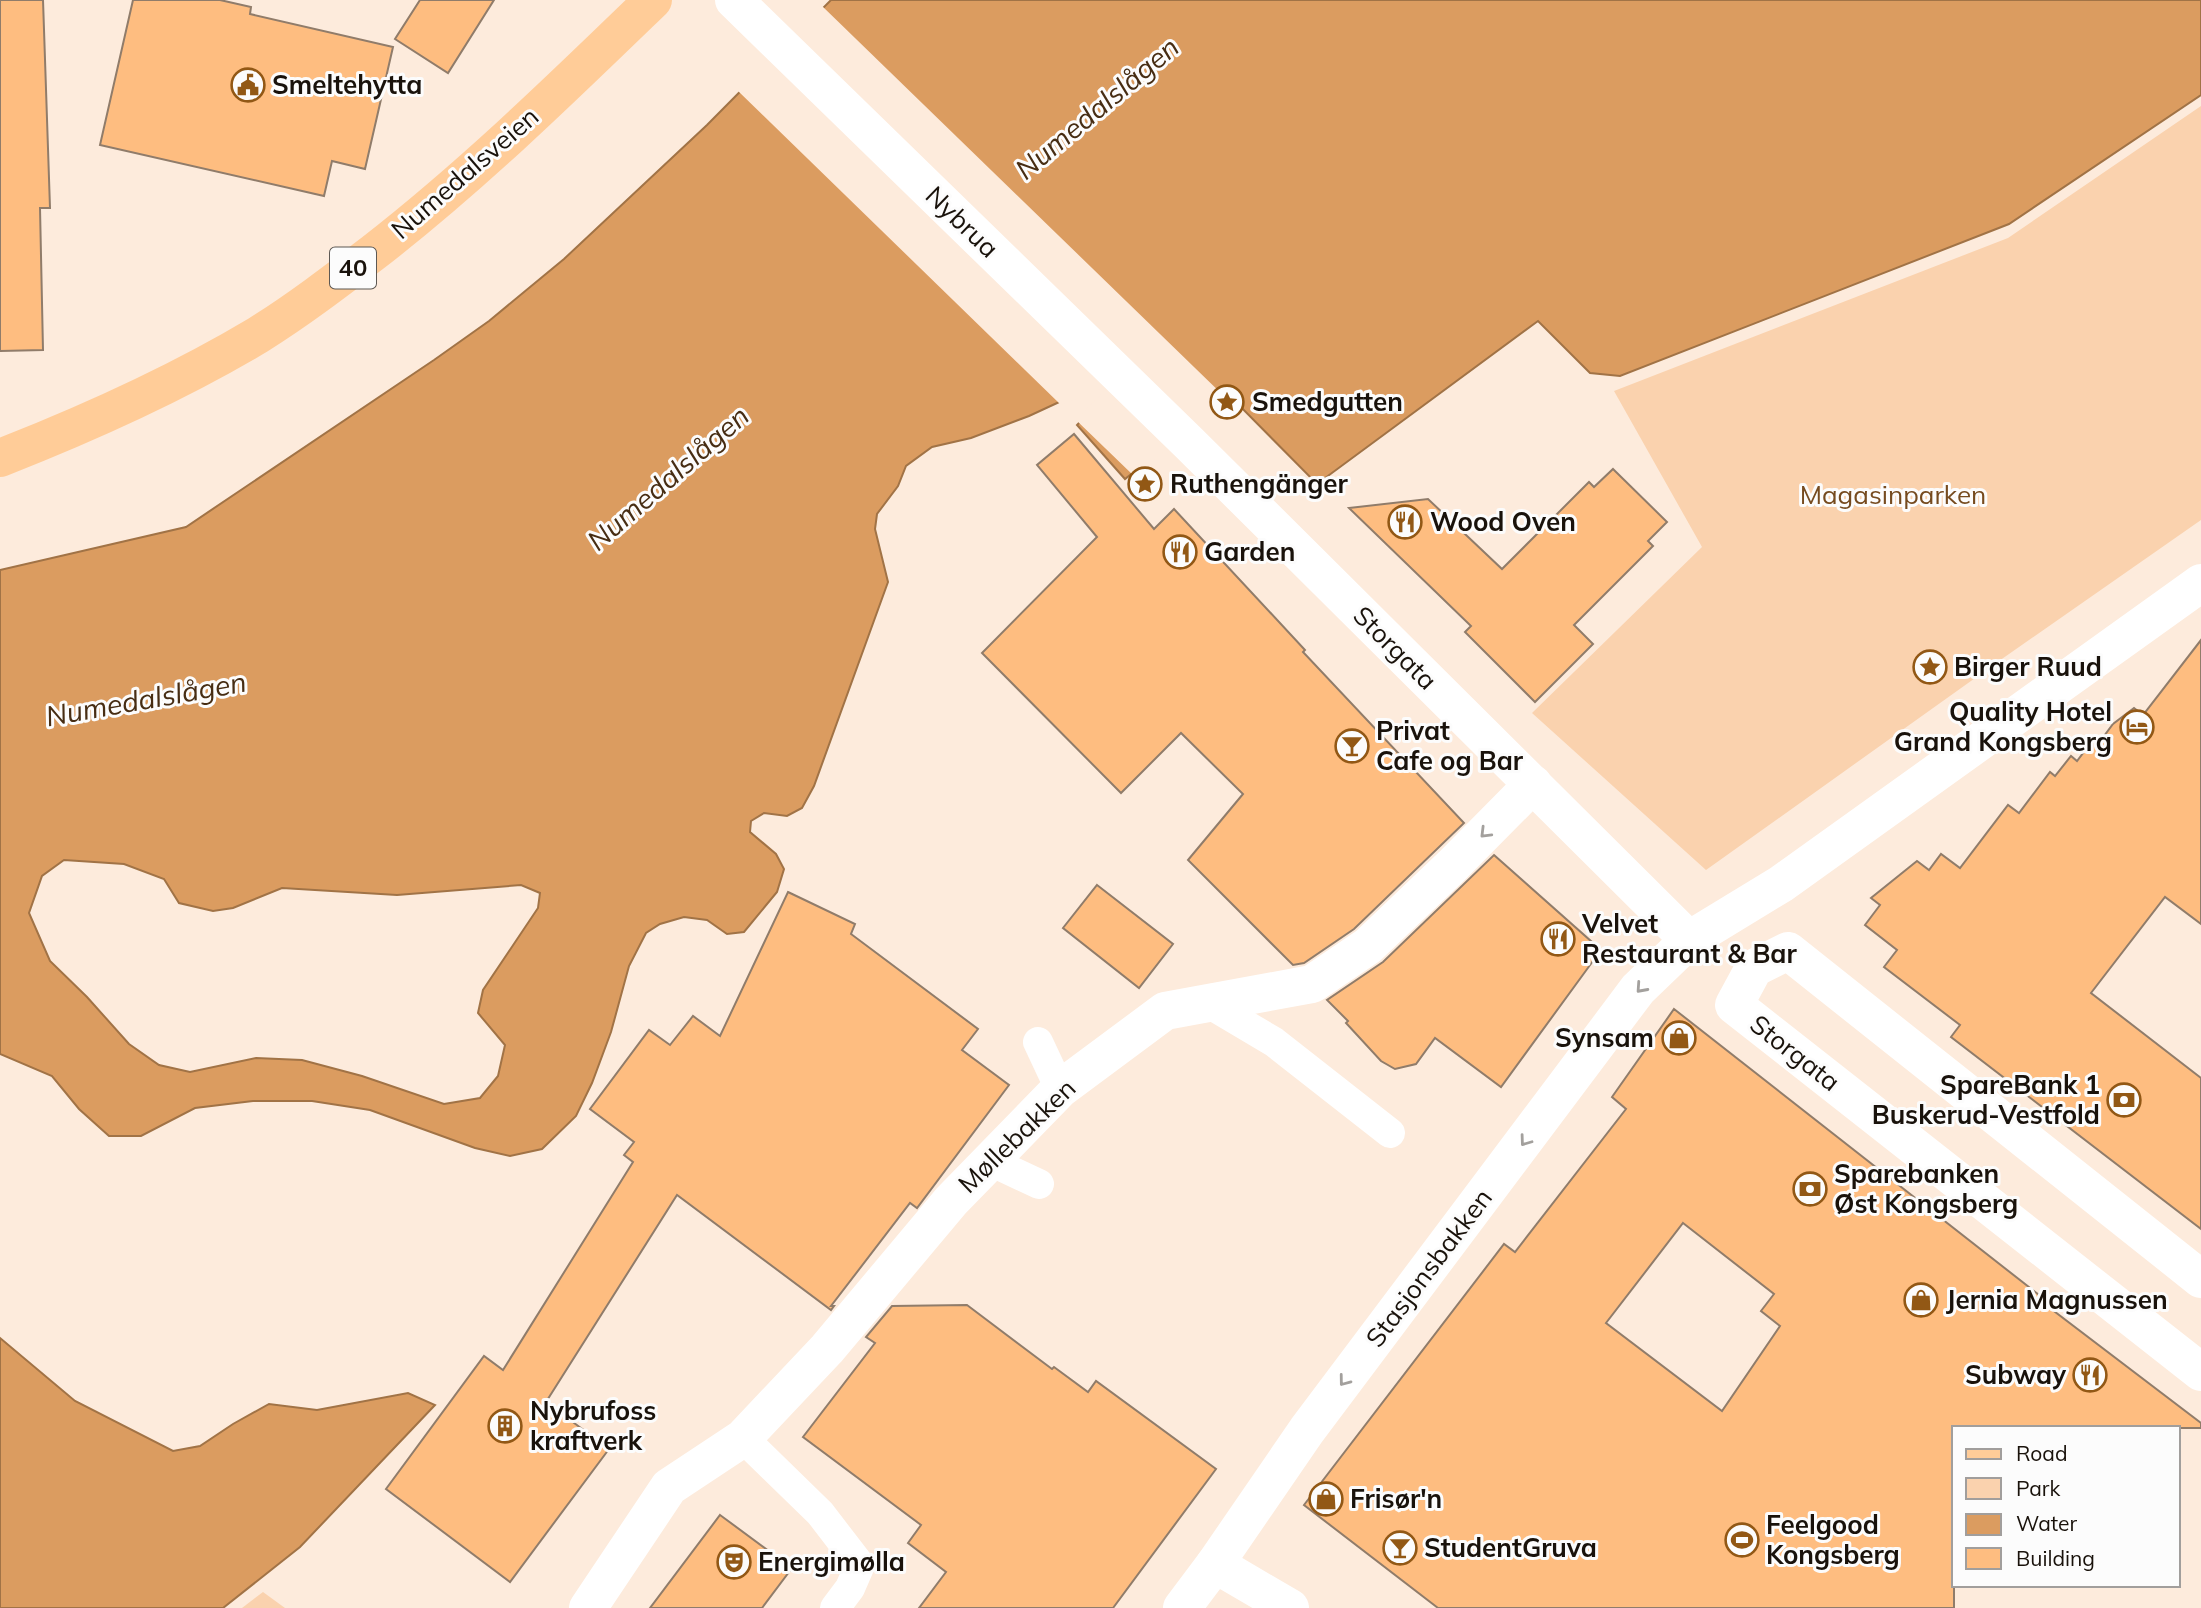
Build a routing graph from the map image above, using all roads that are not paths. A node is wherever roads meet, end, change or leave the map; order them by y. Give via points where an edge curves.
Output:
1 (653, 0) edge
2 (734, 0) edge
3 (1190, 444) joint
4 (0, 458) edge
5 (2201, 583) edge
6 (1533, 784) junction
7 (1689, 940) junction
8 (1210, 1004) junction
9 (1038, 1042) dead end
10 (1060, 1089) junction
11 (1390, 1133) dead end
12 (990, 1161) junction
13 (1039, 1184) dead end
14 (2201, 1279) edge
15 (2201, 1372) edge
16 (743, 1438) junction
17 (1215, 1564) junction
18 (588, 1608) edge
19 (835, 1608) edge
20 (1182, 1608) edge
21 (1290, 1608) edge

1 - 4 main road, Numedalsveien / 40 via 430,208 320,294 258,335 141,398
2 - 3 street, Nybrua
3 - 6 street, Storgata
5 - 7 street, Stasjonsbakken via 1781,884
6 - 7 street, Storgata
6 -> 8 street, Møllebakken via 1368,946 1312,984
7 -> 17 street, Stasjonsbakken via 1638,989 1307,1430
8 - 10 street, Møllebakken via 1166,1011
8 - 11 lane via 1274,1042
9 - 10 lane
10 - 12 street, Møllebakken
12 - 13 lane
12 - 16 street, Møllebakken
14 - 15 street, Storgata via 1788,951 1755,968 1734,1005
16 - 18 street, Møllebakken via 669,1487
16 - 19 lane via 820,1513 860,1565
17 - 20 street, Stasjonsbakken
17 - 21 street

